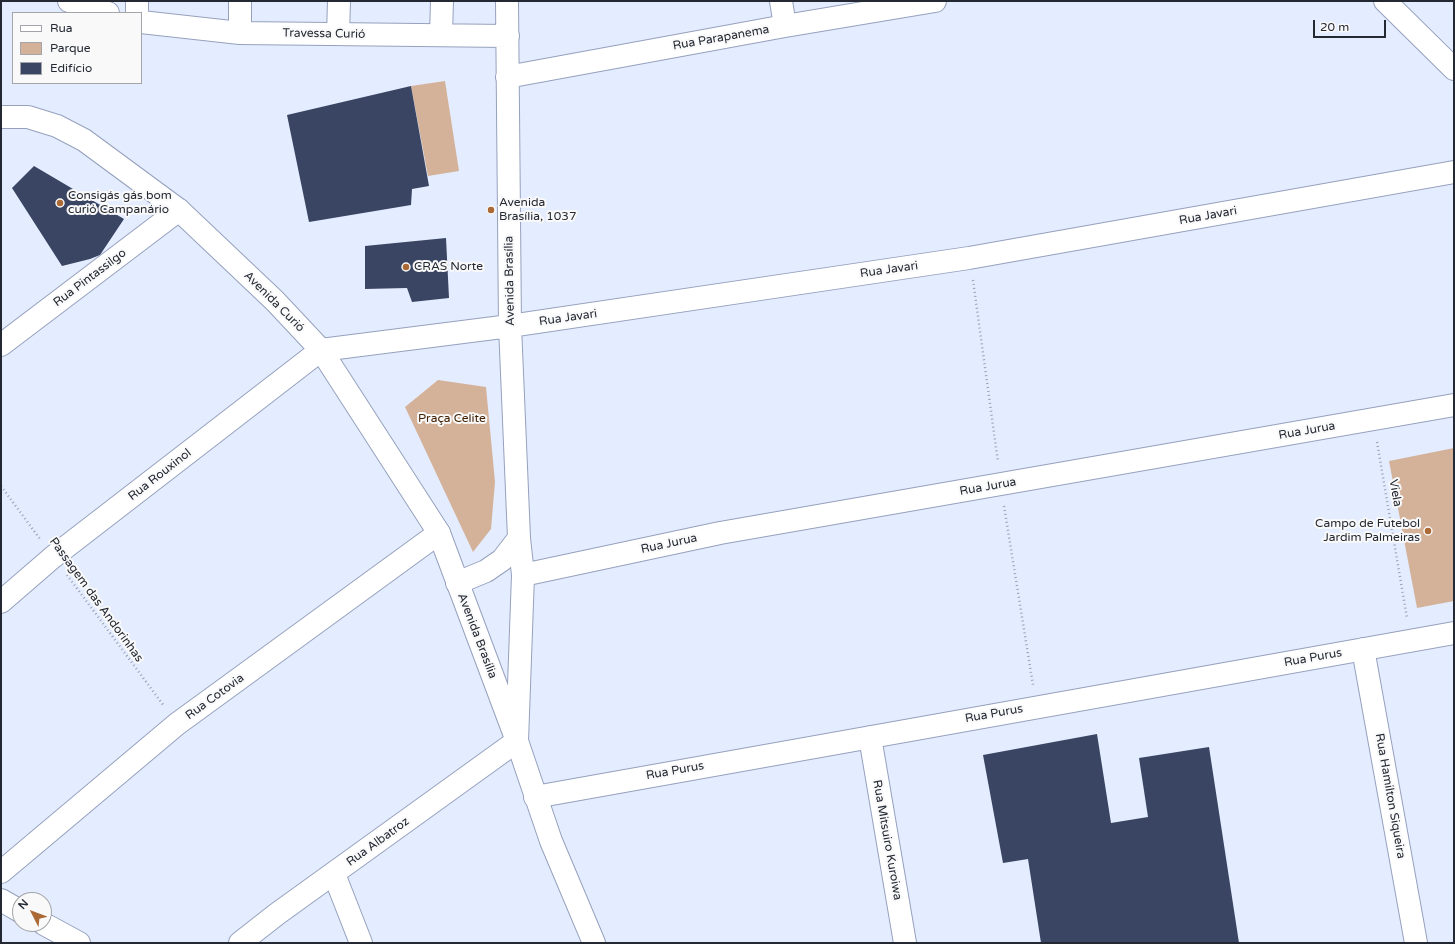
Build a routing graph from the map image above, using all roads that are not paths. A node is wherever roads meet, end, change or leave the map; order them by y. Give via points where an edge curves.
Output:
1 (69, 1) edge
2 (137, 1) edge
3 (240, 1) edge
4 (339, 1) edge
5 (442, 1) edge
6 (507, 1) edge
7 (781, 1) edge
8 (935, 1) edge
9 (1385, 1) edge
10 (105, 12) edge
11 (137, 12) edge
12 (142, 22) edge
13 (785, 26) junction
14 (240, 33) junction
15 (338, 34) junction
16 (441, 35) junction
17 (508, 36) junction
18 (1454, 68) edge
19 (507, 77) junction
20 (1, 117) edge
21 (1454, 172) edge
22 (179, 210) junction
23 (510, 326) junction
24 (1, 345) edge
25 (321, 350) junction
26 (1454, 405) edge
27 (439, 533) junction
28 (519, 538) junction
29 (523, 575) junction
30 (457, 583) junction
31 (1, 602) edge
32 (1454, 633) edge
33 (1363, 649) junction
34 (870, 736) junction
35 (516, 741) junction
36 (535, 797) junction
37 (1, 872) edge
38 (334, 874) junction
39 (1, 900) edge
40 (12, 906) edge
41 (52, 928) edge
42 (79, 943) edge
43 (240, 943) edge
44 (361, 943) edge
45 (594, 943) edge
46 (905, 943) edge
47 (1416, 943) edge

1 - 10 street
2 - 11 street
3 - 14 street
4 - 15 street
5 - 16 street
6 - 17 street, Avenida Brasília
7 - 13 street
8 - 13 street, Rua Parapanema
9 - 18 street
12 - 14 street, Travessa Curió
13 - 19 street, Rua Parapanema
14 - 15 street, Travessa Curió
15 - 16 street, Travessa Curió
16 - 17 street, Travessa Curió
17 - 19 street, Avenida Brasília
19 - 23 street, Avenida Brasília
20 - 22 street, Avenida Curió via 28,117 57,126 84,140
21 - 23 street, Rua Javari via 970,258
22 - 24 street, Rua Pintassilgo
22 - 25 street, Avenida Curió via 275,301
23 - 25 street, Rua Javari
23 - 28 street, Avenida Brasília
25 - 27 street, Avenida Curió
25 - 31 street, Rua Rouxinol via 53,557
26 - 29 street, Rua Jurua via 720,534
27 - 30 street, Avenida Curió
27 - 37 street, Rua Cotovia via 177,724
28 - 29 street, Avenida Brasília
28 - 30 street, Avenida Brasília via 502,560 486,571
29 - 35 street, Avenida Brasília
30 - 35 street, Avenida Brasília
32 - 33 street, Rua Purus
33 - 34 street, Rua Purus
33 - 47 street, Rua Hamilton Siqueira
34 - 36 street, Rua Purus
34 - 46 street, Rua Mitsuiro Kuroiwa
35 - 36 street, Avenida Brasília
35 - 38 street, Rua Albatroz
36 - 45 street, Avenida Brasília
38 - 43 street, Rua Albatroz via 276,914
38 - 44 street
39 - 40 street
41 - 42 street

